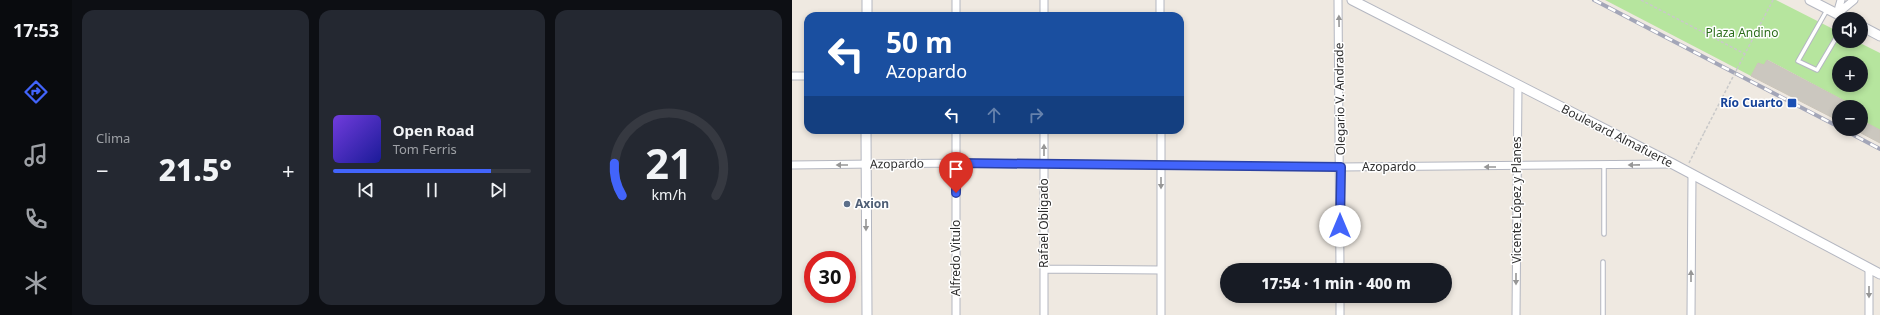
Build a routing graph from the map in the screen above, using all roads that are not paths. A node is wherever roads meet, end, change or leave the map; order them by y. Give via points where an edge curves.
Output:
1 (867, 0) edge
2 (956, 0) edge
3 (1044, 0) edge
4 (1160, 0) edge
5 (1338, 0) edge
6 (1352, 0) edge
7 (1810, 0) edge
8 (1841, 0) edge
9 (1854, 0) edge
10 (1828, 9) junction
11 (867, 12) edge
12 (956, 12) edge
13 (1044, 12) edge
14 (1160, 12) edge
15 (1833, 12) edge
16 (1838, 12) edge
17 (1839, 12) edge
18 (1868, 30) edge
19 (1880, 36) edge
20 (1832, 45) edge
21 (792, 76) edge
22 (804, 76) edge
23 (1518, 86) junction
24 (866, 134) edge
25 (956, 134) edge
26 (1044, 134) edge
27 (1161, 134) edge
28 (956, 163) junction
29 (866, 164) junction
30 (1044, 164) junction
31 (1673, 164) junction
32 (792, 165) edge
33 (1161, 166) junction
34 (1604, 166) junction
35 (1341, 167) junction
36 (1517, 167) junction
37 (1689, 173) junction
38 (1604, 234) dead end
39 (1603, 262) dead end
40 (1340, 263) edge
41 (1869, 268) junction
42 (1045, 269) junction
43 (1161, 270) junction
44 (1880, 274) edge
45 (1340, 303) edge
46 (867, 315) edge
47 (956, 315) edge
48 (1044, 315) edge
49 (1161, 315) edge
50 (1340, 315) edge
51 (1516, 315) edge
52 (1603, 315) edge
53 (1691, 315) edge
54 (1869, 315) edge

1 - 11 main road
2 - 12 street
3 - 13 street
4 - 14 street
35 -> 5 street, Olegario V. Andrade
6 - 23 main road, Boulevard Almafuerte
7 - 10 main road
8 - 16 street
9 - 17 street
10 - 15 main road
10 - 20 lane via 1798,61 1817,70
18 - 19 main road
21 - 22 street
23 - 31 main road, Boulevard Almafuerte
23 - 36 street, Vicente López y Planes
24 - 29 main road
25 - 28 street, Alfredo Vitulo
30 -> 26 street, Rafael Obligado
27 - 33 street
28 - 29 street, Azopardo
28 - 30 street, Azopardo
28 - 47 street, Alfredo Vitulo
29 -> 32 street, Azopardo
29 -> 46 main road
30 - 33 street, Azopardo
30 - 42 street, Rafael Obligado
31 -> 34 street, Azopardo
31 - 37 main road, Boulevard Almafuerte
33 - 35 street, Azopardo
33 -> 43 street
34 - 36 street, Azopardo
34 - 38 lane
36 -> 35 street, Azopardo
35 - 40 street, Olegario V. Andrade
36 -> 51 street, Vicente López y Planes
37 - 41 main road, Boulevard Almafuerte
53 -> 37 street
39 - 52 lane
41 - 44 main road, Boulevard Almafuerte
41 -> 54 street
42 - 43 street
42 - 48 street, Rafael Obligado
43 - 49 street
45 - 50 street

